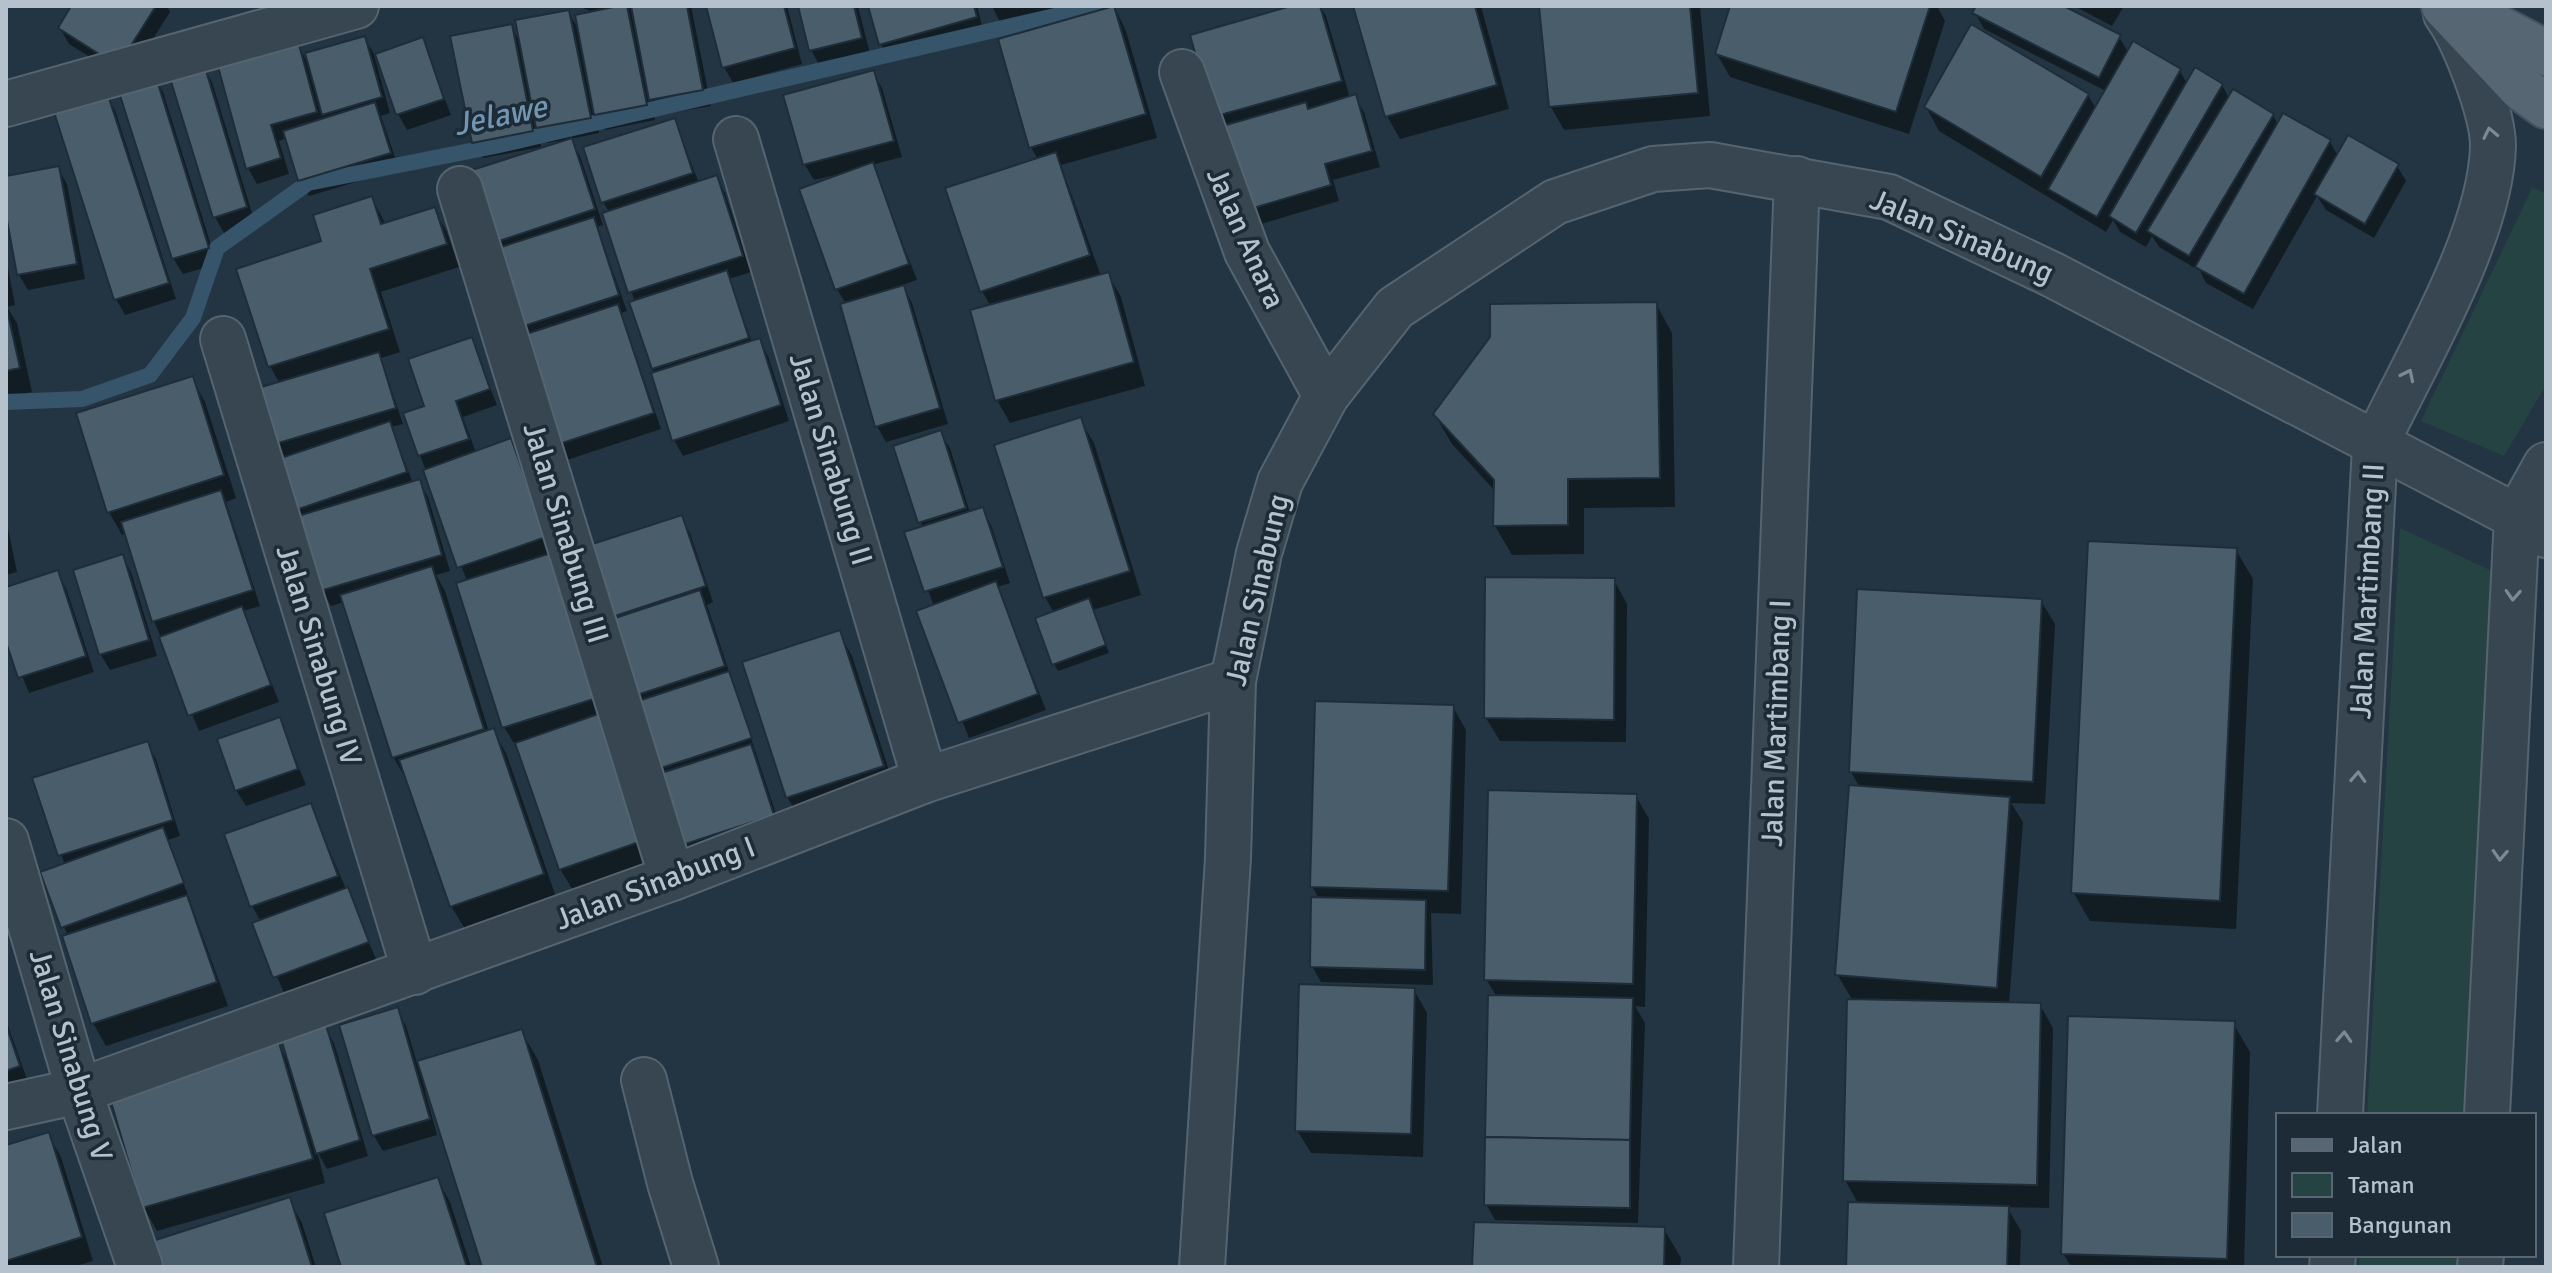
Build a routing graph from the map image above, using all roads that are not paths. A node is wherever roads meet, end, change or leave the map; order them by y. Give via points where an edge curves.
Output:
1 (356, 6) edge
2 (2442, 6) edge
3 (2457, 6) edge
4 (2546, 53) edge
5 (1182, 72) dead end
6 (6, 104) edge
7 (2546, 106) edge
8 (736, 139) dead end
9 (1797, 179) junction
10 (460, 189) dead end
11 (223, 339) dead end
12 (1326, 396) junction
13 (2375, 446) junction
14 (2546, 465) edge
15 (2531, 526) edge
16 (1233, 681) junction
17 (925, 780) junction
18 (6, 841) edge
19 (672, 878) junction
20 (415, 972) junction
21 (644, 1080) dead end
22 (79, 1091) junction
23 (6, 1107) edge
24 (2340, 1113) edge
25 (2487, 1113) edge
26 (140, 1267) edge
27 (696, 1267) edge
28 (1202, 1267) edge
29 (1756, 1267) edge

1 - 6 street
2 - 7 main road via 2521,88
13 -> 2 street, Jalan Martimbang II via 2478,230 2493,144 2475,75 2459,32
3 - 4 main road
5 - 12 street, Jalan Anara via 1247,252
8 - 17 street, Jalan Sinabung II
9 - 12 street, Jalan Sinabung via 1710,165 1653,169 1555,202 1395,308
9 - 13 street, Jalan Sinabung via 1889,197 2053,275
9 - 29 street, Jalan Martimbang I
10 - 19 street, Jalan Sinabung III
11 - 20 street, Jalan Sinabung IV
12 - 16 street, Jalan Sinabung via 1280,482 1259,553
13 - 15 street, Jalan Sinabung
24 -> 13 street, Jalan Martimbang II
14 - 15 street
15 -> 25 street
16 - 17 street, Jalan Sinabung I
16 - 28 street, Jalan Sinabung via 1228,858
17 - 19 street, Jalan Sinabung I
18 - 22 street, Jalan Sinabung V
19 - 20 street, Jalan Sinabung I
20 - 22 street, Jalan Sinabung I
21 - 27 street
22 - 23 street, Jalan Sinabung I
22 - 26 street, Jalan Sinabung V

